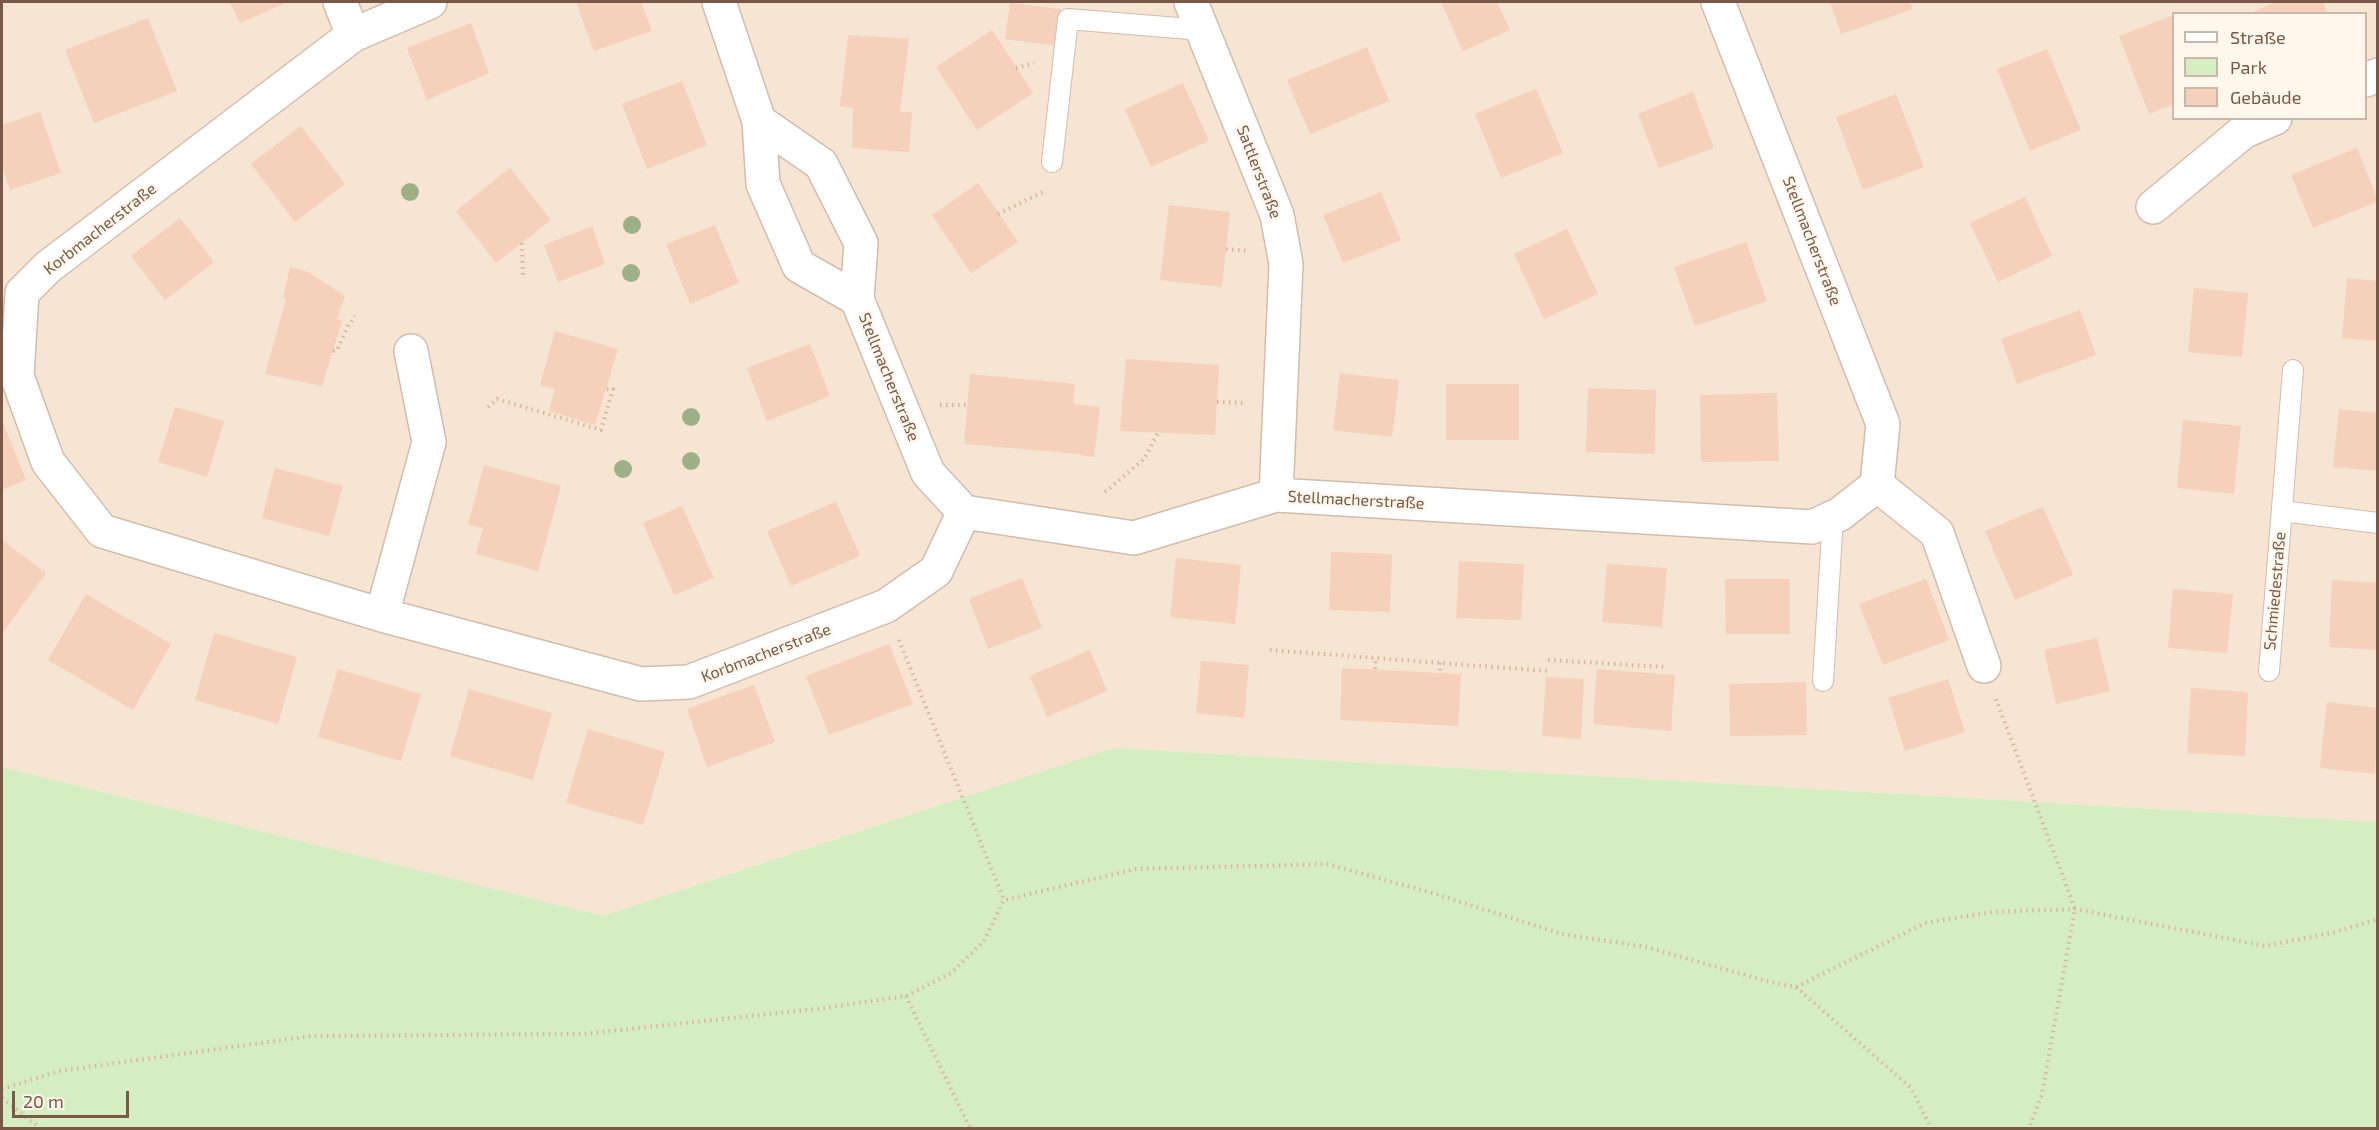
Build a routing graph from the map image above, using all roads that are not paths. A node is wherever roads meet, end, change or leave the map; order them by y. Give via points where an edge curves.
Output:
1 (340, 2) edge
2 (430, 2) edge
3 (719, 2) edge
4 (1718, 2) edge
5 (1196, 16) edge
6 (353, 35) junction
7 (2270, 120) edge
8 (759, 121) junction
9 (1052, 162) dead end
10 (2153, 207) dead end
11 (12, 288) edge
12 (857, 298) junction
13 (411, 351) dead end
14 (2293, 370) dead end
15 (1877, 485) junction
16 (1276, 495) junction
17 (2282, 511) junction
18 (964, 513) junction
19 (1833, 517) junction
20 (2378, 523) edge
21 (382, 615) junction
22 (1984, 666) road end
23 (2269, 671) dead end
24 (1823, 681) dead end

1 - 6 street
2 - 6 street, Korbmacherstraße
3 - 8 street, Stellmacherstraße
4 - 15 street, Stellmacherstraße via 1883,423
5 - 9 lane via 1068,19
5 - 16 street, Sattlerstraße via 1277,215 1286,264
6 - 11 street, Korbmacherstraße via 48,267
7 - 10 street via 2243,132
8 - 12 street, Stellmacherstraße via 763,184 799,266
8 - 12 street, Stellmacherstraße via 821,164 861,243
11 - 21 street, Korbmacherstraße via 17,376 48,462 102,531
12 - 18 street, Stellmacherstraße via 928,473
13 - 21 street via 429,442
14 - 17 lane, Schmiedestraße
15 - 19 street, Stellmacherstraße
15 - 22 street via 1937,533
16 - 18 street, Stellmacherstraße via 1134,538
16 - 19 street, Stellmacherstraße via 1812,527
17 - 20 lane, Schmiedestraße
17 - 23 lane, Schmiedestraße
18 - 21 street, Korbmacherstraße via 936,571 886,606 690,682 641,684
19 - 24 lane

